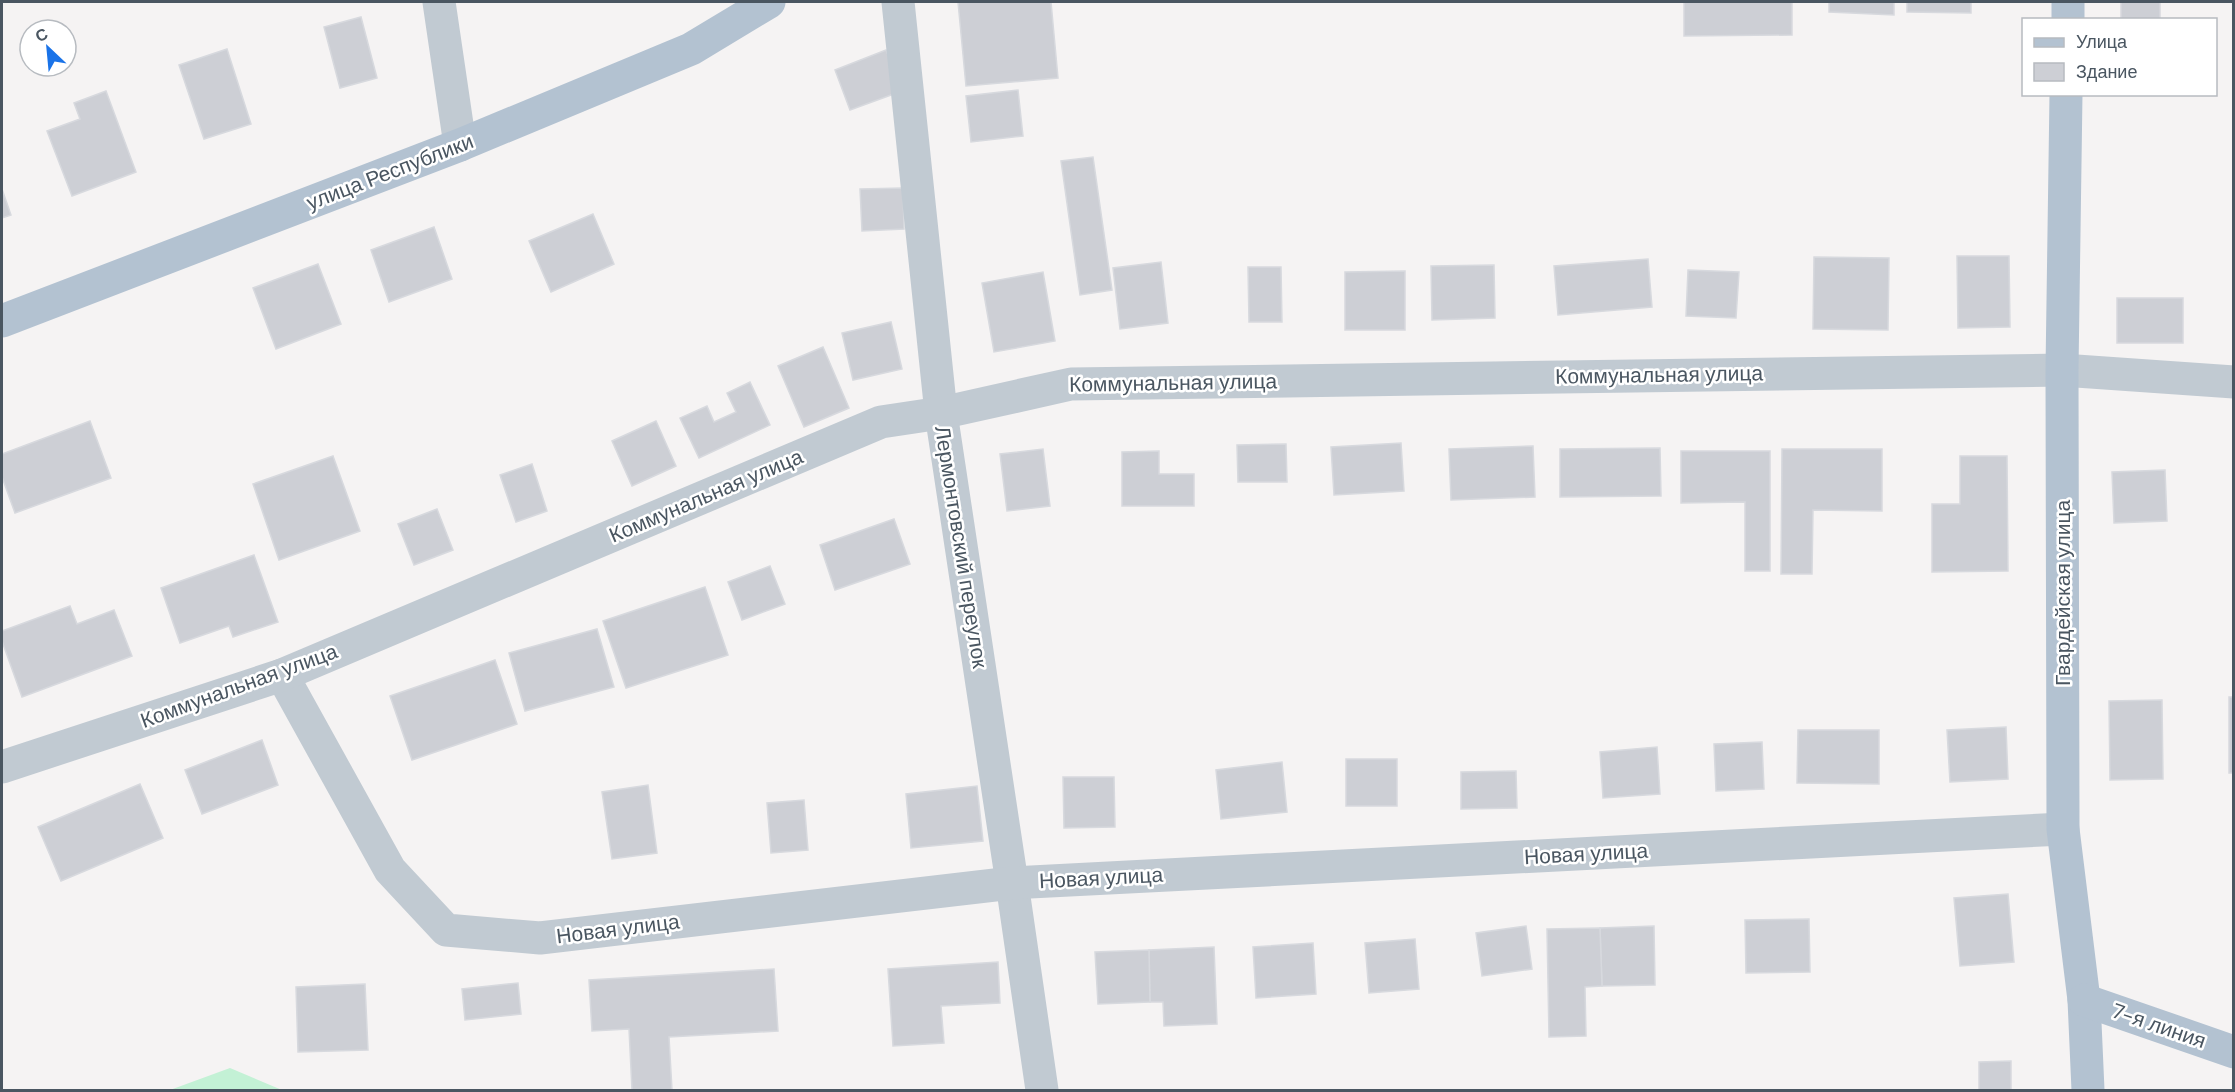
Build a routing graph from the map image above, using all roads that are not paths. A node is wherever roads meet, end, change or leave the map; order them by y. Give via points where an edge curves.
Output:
1 (439, 2) edge
2 (769, 2) edge
3 (898, 2) edge
4 (2068, 2) edge
5 (2067, 18) edge
6 (2066, 96) edge
7 (460, 145) junction
8 (2, 321) edge
9 (2062, 370) junction
10 (2234, 382) edge
11 (941, 413) junction
12 (282, 675) junction
13 (2, 766) edge
14 (2063, 829) junction
15 (1012, 883) junction
16 (2084, 1000) junction
17 (2234, 1052) edge
18 (1042, 1090) edge
19 (2088, 1090) edge

1 - 7 street
2 - 7 main road, улица Республики via 691,49
3 - 11 street, Лермонтовский переулок
4 - 5 main road
6 - 9 main road, Гвардейская улица
7 - 8 main road, улица Республики
9 - 10 street, Коммунальная улица
9 - 11 street, Коммунальная улица via 1071,384
9 - 14 main road, Гвардейская улица
11 - 12 street, Коммунальная улица via 882,422
11 - 15 street, Лермонтовский переулок
12 - 13 street, Коммунальная улица
12 - 15 street, Новая улица via 390,870 446,930 540,938
14 - 15 street, Новая улица
14 - 16 main road, Гвардейская улица
15 - 18 street, Лермонтовский переулок
16 - 17 main road, 7-я линия
16 - 19 main road, Гвардейская улица

